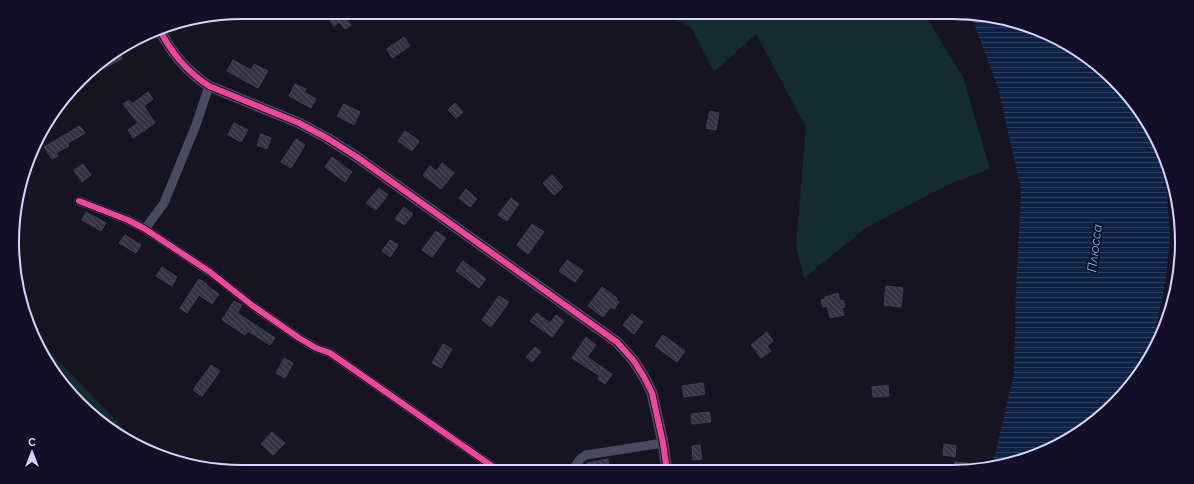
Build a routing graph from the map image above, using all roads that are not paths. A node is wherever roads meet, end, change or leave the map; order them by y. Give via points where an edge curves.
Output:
1 (162, 34) edge
2 (209, 86) junction
3 (79, 201) dead end
4 (145, 229) junction
5 (663, 443) junction
6 (491, 465) edge
7 (576, 465) edge
8 (666, 465) edge

1 - 2 street via 171,51 198,79
2 - 4 street via 164,203
2 - 5 street via 299,123 345,149 617,342 634,360 652,393
3 - 4 street
4 - 6 street via 210,272 299,338 330,353
5 - 7 street via 586,455
5 - 8 street

